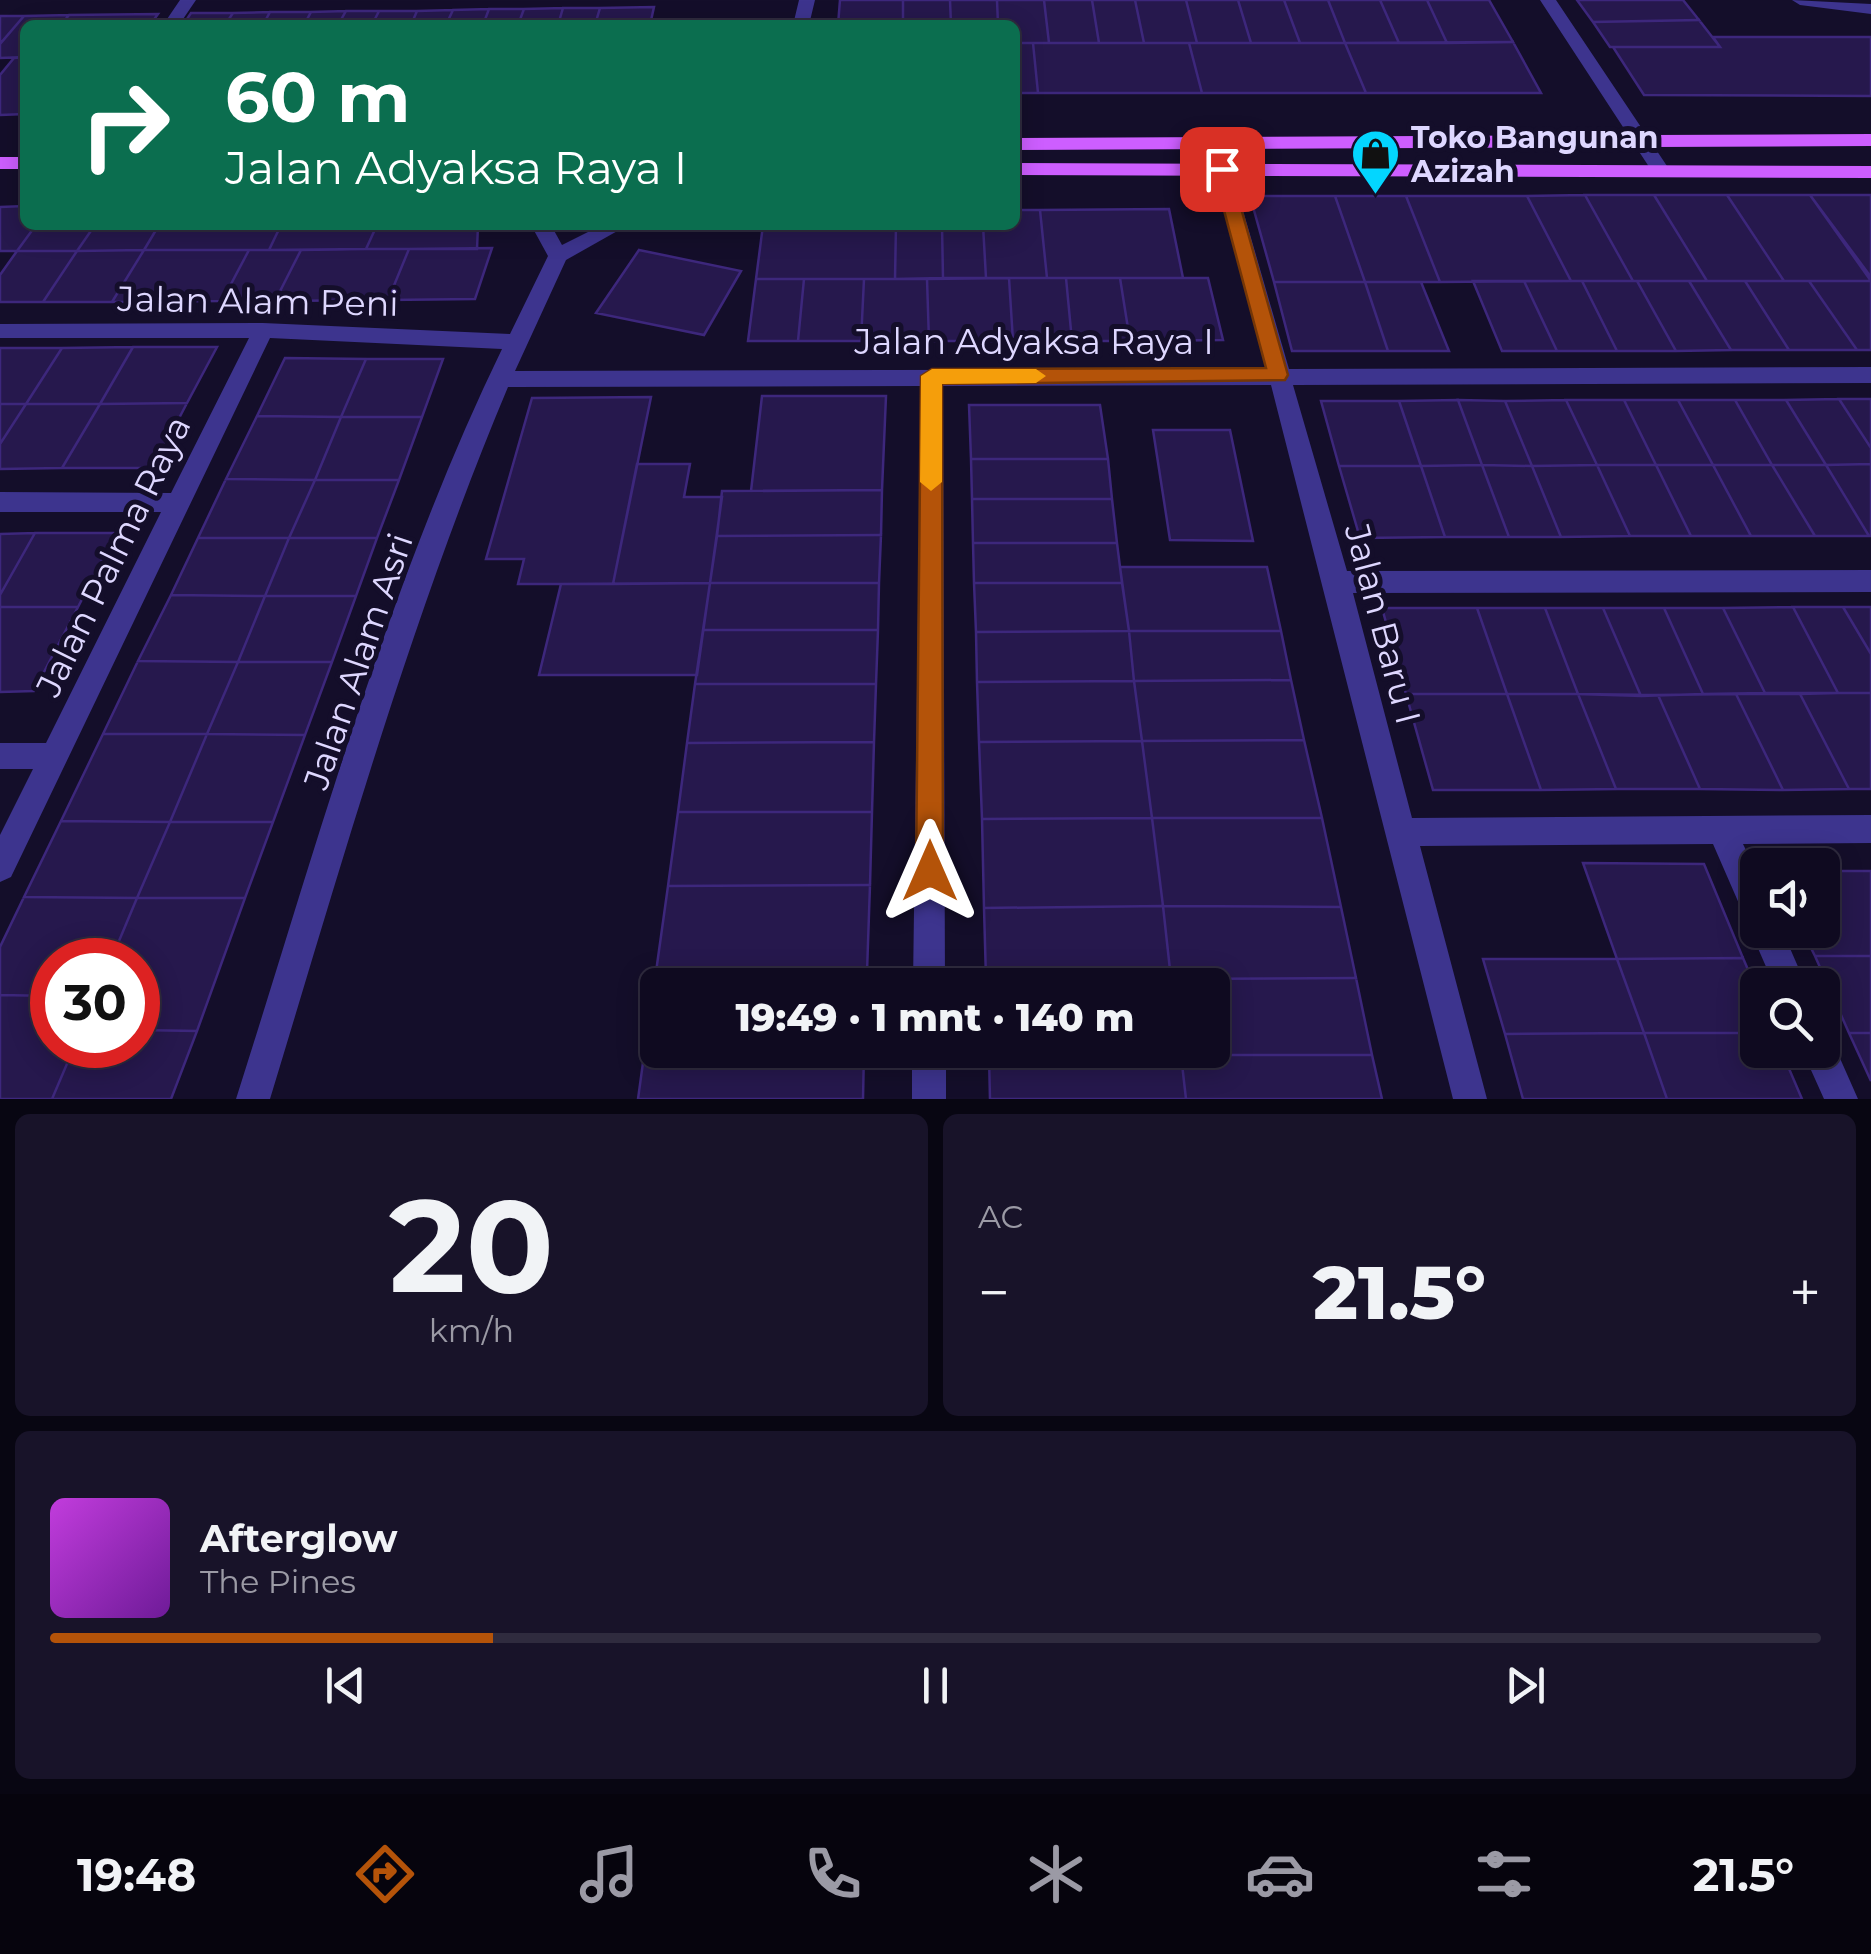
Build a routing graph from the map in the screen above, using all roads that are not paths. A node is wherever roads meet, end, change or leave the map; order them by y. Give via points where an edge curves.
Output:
1 (1548, 0) edge
2 (1800, 0) edge
3 (1871, 9) edge
4 (1871, 140) edge
5 (1374, 142) junction
6 (1642, 142) junction
7 (1020, 144) edge
8 (1222, 169) junction
9 (1020, 170) edge
10 (1387, 170) junction
11 (1662, 172) junction
12 (1871, 172) edge
13 (544, 230) edge
14 (608, 230) edge
15 (558, 256) junction
16 (264, 330) junction
17 (0, 331) edge
18 (514, 342) junction
19 (1278, 375) junction
20 (1871, 375) edge
21 (932, 376) junction
22 (498, 379) junction
23 (0, 502) edge
24 (176, 503) junction
25 (1871, 581) edge
26 (1337, 582) junction
27 (0, 756) edge
28 (56, 756) junction
29 (1721, 828) junction
30 (1871, 829) edge
31 (1401, 832) junction
32 (0, 868) edge
33 (1740, 871) edge
34 (929, 968) edge
35 (929, 1068) edge
36 (1827, 1068) edge
37 (253, 1099) edge
38 (929, 1099) edge
39 (1470, 1099) edge
40 (1841, 1099) edge

1 - 6 street
2 - 3 street
4 - 6 main road
5 - 6 main road
5 - 7 main road
5 - 10 main road
6 - 11 street
8 - 9 main road
8 - 10 main road
8 - 19 street, Jalan Baru I
10 - 11 main road
11 - 12 main road
13 - 15 street
14 - 15 street
15 - 18 street, Jalan Alam Asri
16 - 17 street, Jalan Alam Peni
16 - 18 street, Jalan Alam Peni
16 - 24 street, Jalan Palma Raya
18 - 22 street, Jalan Alam Asri
19 - 20 street, Jalan Adyaksa Raya I
19 - 21 street, Jalan Adyaksa Raya I
19 - 26 street, Jalan Baru I
21 - 22 street, Jalan Adyaksa Raya I
21 - 34 street
22 - 37 street, Jalan Alam Asri via 395,650
23 - 24 street
24 - 28 street, Jalan Palma Raya
25 - 26 street
26 - 31 street, Jalan Baru I
27 - 28 street
28 - 32 street, Jalan Palma Raya
29 - 30 street
29 - 31 street
29 - 33 street
31 - 39 street, Jalan Baru I
35 - 38 street
36 - 40 street

